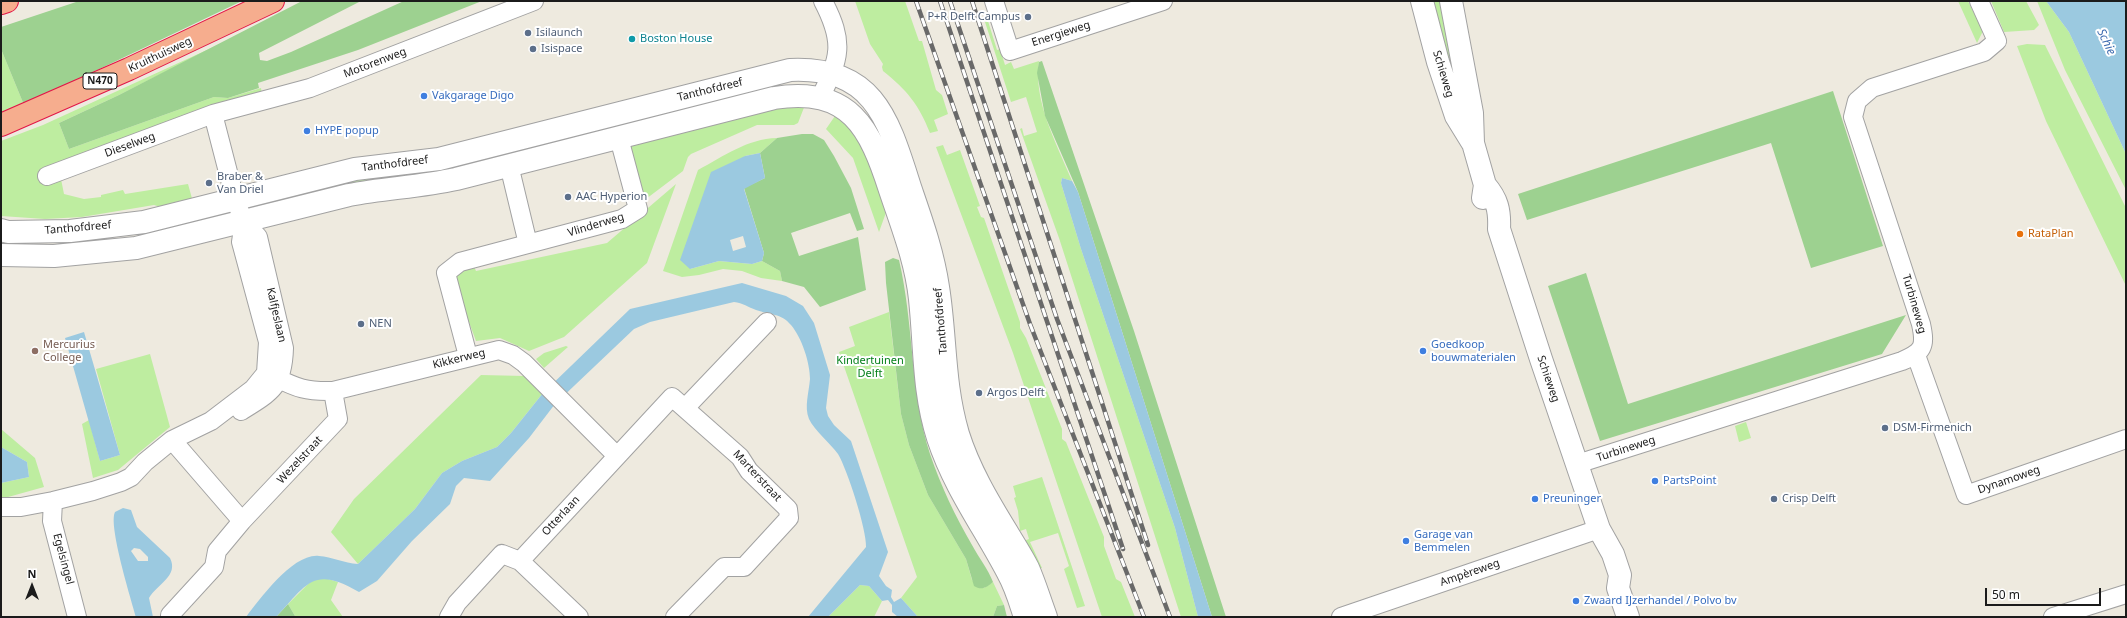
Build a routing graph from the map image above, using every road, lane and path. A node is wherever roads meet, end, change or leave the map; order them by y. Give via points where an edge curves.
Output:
1 (7, 1) edge
2 (273, 1) edge
3 (534, 1) edge
4 (823, 1) edge
5 (994, 1) edge
6 (1162, 1) edge
7 (1422, 1) edge
8 (1451, 1) edge
9 (1979, 1) edge
10 (1, 3) edge
11 (832, 74) junction
12 (820, 98) junction
13 (213, 114) junction
14 (1, 125) edge
15 (1473, 143) junction
16 (621, 146) junction
17 (511, 174) junction
18 (47, 176) dead end
19 (235, 199) junction
20 (244, 222) junction
21 (1, 230) edge
22 (528, 244) junction
23 (1, 255) edge
24 (767, 322) dead end
25 (1916, 355) junction
26 (468, 356) junction
27 (273, 376) junction
28 (333, 392) junction
29 (679, 403) junction
30 (2126, 439) edge
31 (172, 440) junction
32 (617, 456) junction
33 (1577, 464) junction
34 (53, 501) junction
35 (1, 507) edge
36 (242, 521) junction
37 (1599, 529) junction
38 (520, 560) junction
39 (2126, 594) edge
40 (170, 615) dead end
41 (78, 617) edge
42 (449, 617) edge
43 (579, 617) edge
44 (675, 617) edge
45 (1025, 617) edge
46 (1046, 617) edge
47 (1341, 617) edge
48 (1628, 617) edge
49 (2053, 617) edge

1 - 10 highway
2 - 14 highway, Kruithuisweg / N470 via 129,69
3 - 13 street, Motorenweg via 310,88
4 - 11 street via 839,46
5 - 6 street, Energieweg via 1010,51
7 - 15 street, Schieweg via 1456,116
8 - 15 street, Schieweg via 1472,113
9 - 25 street, Turbineweg via 1996,41 1984,52 1872,88 1857,101 1853,117 1921,324 1924,342
11 - 12 street
11 - 19 street, Tanthofdreef via 812,69 790,70 439,158 355,169
11 - 46 street, Tanthofdreef via 843,77 861,88 887,121 933,257 939,288 947,389 958,435 982,491 1028,567
12 - 16 street, Tanthofdreef via 801,95 774,98
12 - 45 street, Tanthofdreef via 847,110 863,125 879,157 916,272 926,382 938,436 958,488 1008,573
13 - 18 street, Dieselweg
13 - 19 street, Kalfjeslaan
15 - 33 street, Schieweg via 1485,185 1483,200 1486,210 1489,218 1499,229
16 - 17 street, Tanthofdreef
16 - 22 street, Vlinderweg via 638,209 622,219
17 - 20 street, Tanthofdreef via 375,190
17 - 22 street
19 - 20 street, Kalfjeslaan
19 - 21 street, Tanthofdreef via 144,222 70,232
20 - 23 street, Tanthofdreef via 136,248 54,256
20 - 27 street, Kalfjeslaan via 242,242 268,342
22 - 26 street, Vlinderweg via 460,262 446,273
24 - 29 street, Otterlaan
25 - 30 street, Dynamoweg via 1966,495
25 - 33 street, Turbineweg
26 - 28 street, Kikkerweg
26 - 32 street, Kikkerweg via 499,350 513,355
27 - 28 street, Kikkerweg via 298,389
27 - 31 street via 211,421
28 - 36 street, Wezelstraat via 338,419
29 - 32 street, Otterlaan
29 - 44 street, Marterstraat via 740,457 749,471 788,509 789,518 744,568 724,567
31 - 34 street via 131,477 93,492
31 - 36 street
32 - 38 street, Otterlaan
33 - 37 street, Schieweg
34 - 35 street via 21,507
34 - 41 street, Egelsingel via 52,521
36 - 40 street, Wezelstraat via 217,551 214,567
37 - 47 street, Ampèreweg
37 - 48 street, Schieweg via 1613,554 1620,575 1618,588
38 - 42 street via 502,554 457,602
38 - 43 street
39 - 49 street

